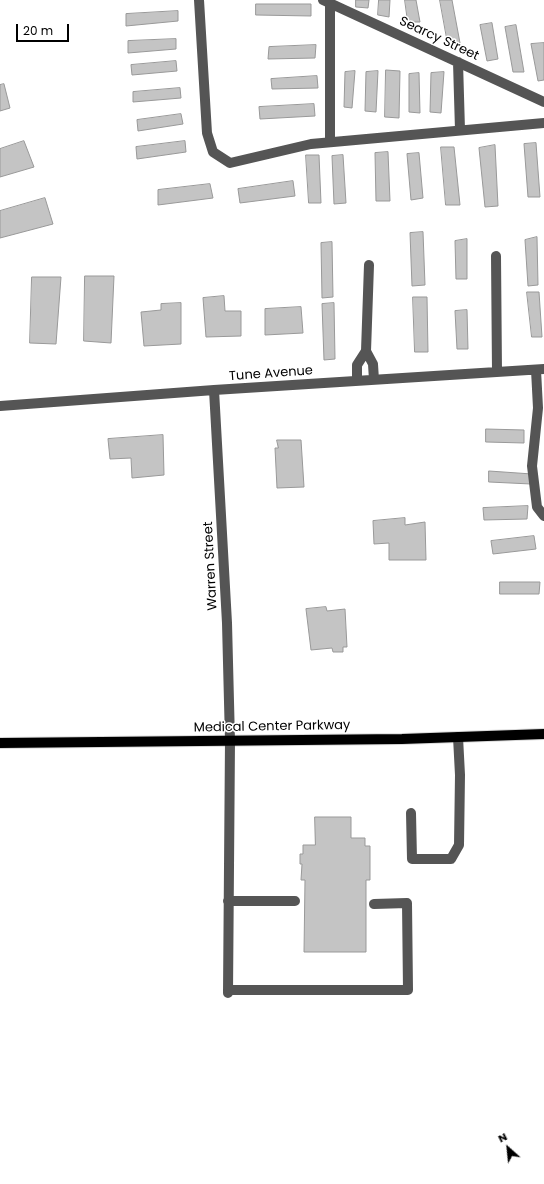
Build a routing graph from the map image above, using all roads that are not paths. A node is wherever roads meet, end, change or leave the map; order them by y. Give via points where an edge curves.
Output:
1 (199, 0) edge
2 (326, 2) edge
3 (458, 62) junction
4 (544, 102) edge
5 (544, 123) edge
6 (460, 130) junction
7 (330, 142) junction
8 (496, 256) dead end
9 (369, 266) dead end
10 (366, 351) junction
11 (540, 370) edge
12 (497, 372) junction
13 (374, 380) junction
14 (357, 381) junction
15 (214, 390) junction
16 (0, 406) edge
17 (544, 516) edge
18 (544, 734) edge
19 (458, 737) junction
20 (230, 741) junction
21 (0, 743) edge
22 (411, 813) dead end
23 (228, 901) junction
24 (295, 902) dead end
25 (374, 904) dead end

1 - 7 street via 207,133 213,152 230,163
2 - 3 street, Searcy Street
2 - 7 street
3 - 4 street, Searcy Street
3 - 6 street
5 - 6 street
6 - 7 street
8 - 12 street
9 - 10 street
10 - 13 street via 373,364
10 - 14 street via 357,365
11 - 12 street, Tune Avenue
11 - 17 street via 532,466 537,507
12 - 13 street, Tune Avenue
13 - 14 street, Tune Avenue
14 - 15 street, Tune Avenue
15 - 16 street, Tune Avenue
15 - 20 street, Warren Street via 227,623
18 - 19 main road, Medical Center Parkway
19 - 20 main road, Medical Center Parkway
19 - 22 street via 459,845 451,859 412,859
20 - 21 main road, Medical Center Parkway
20 - 23 street, Warren Street
23 - 24 street
23 - 25 street, Warren Street via 228,991 408,990 407,903

